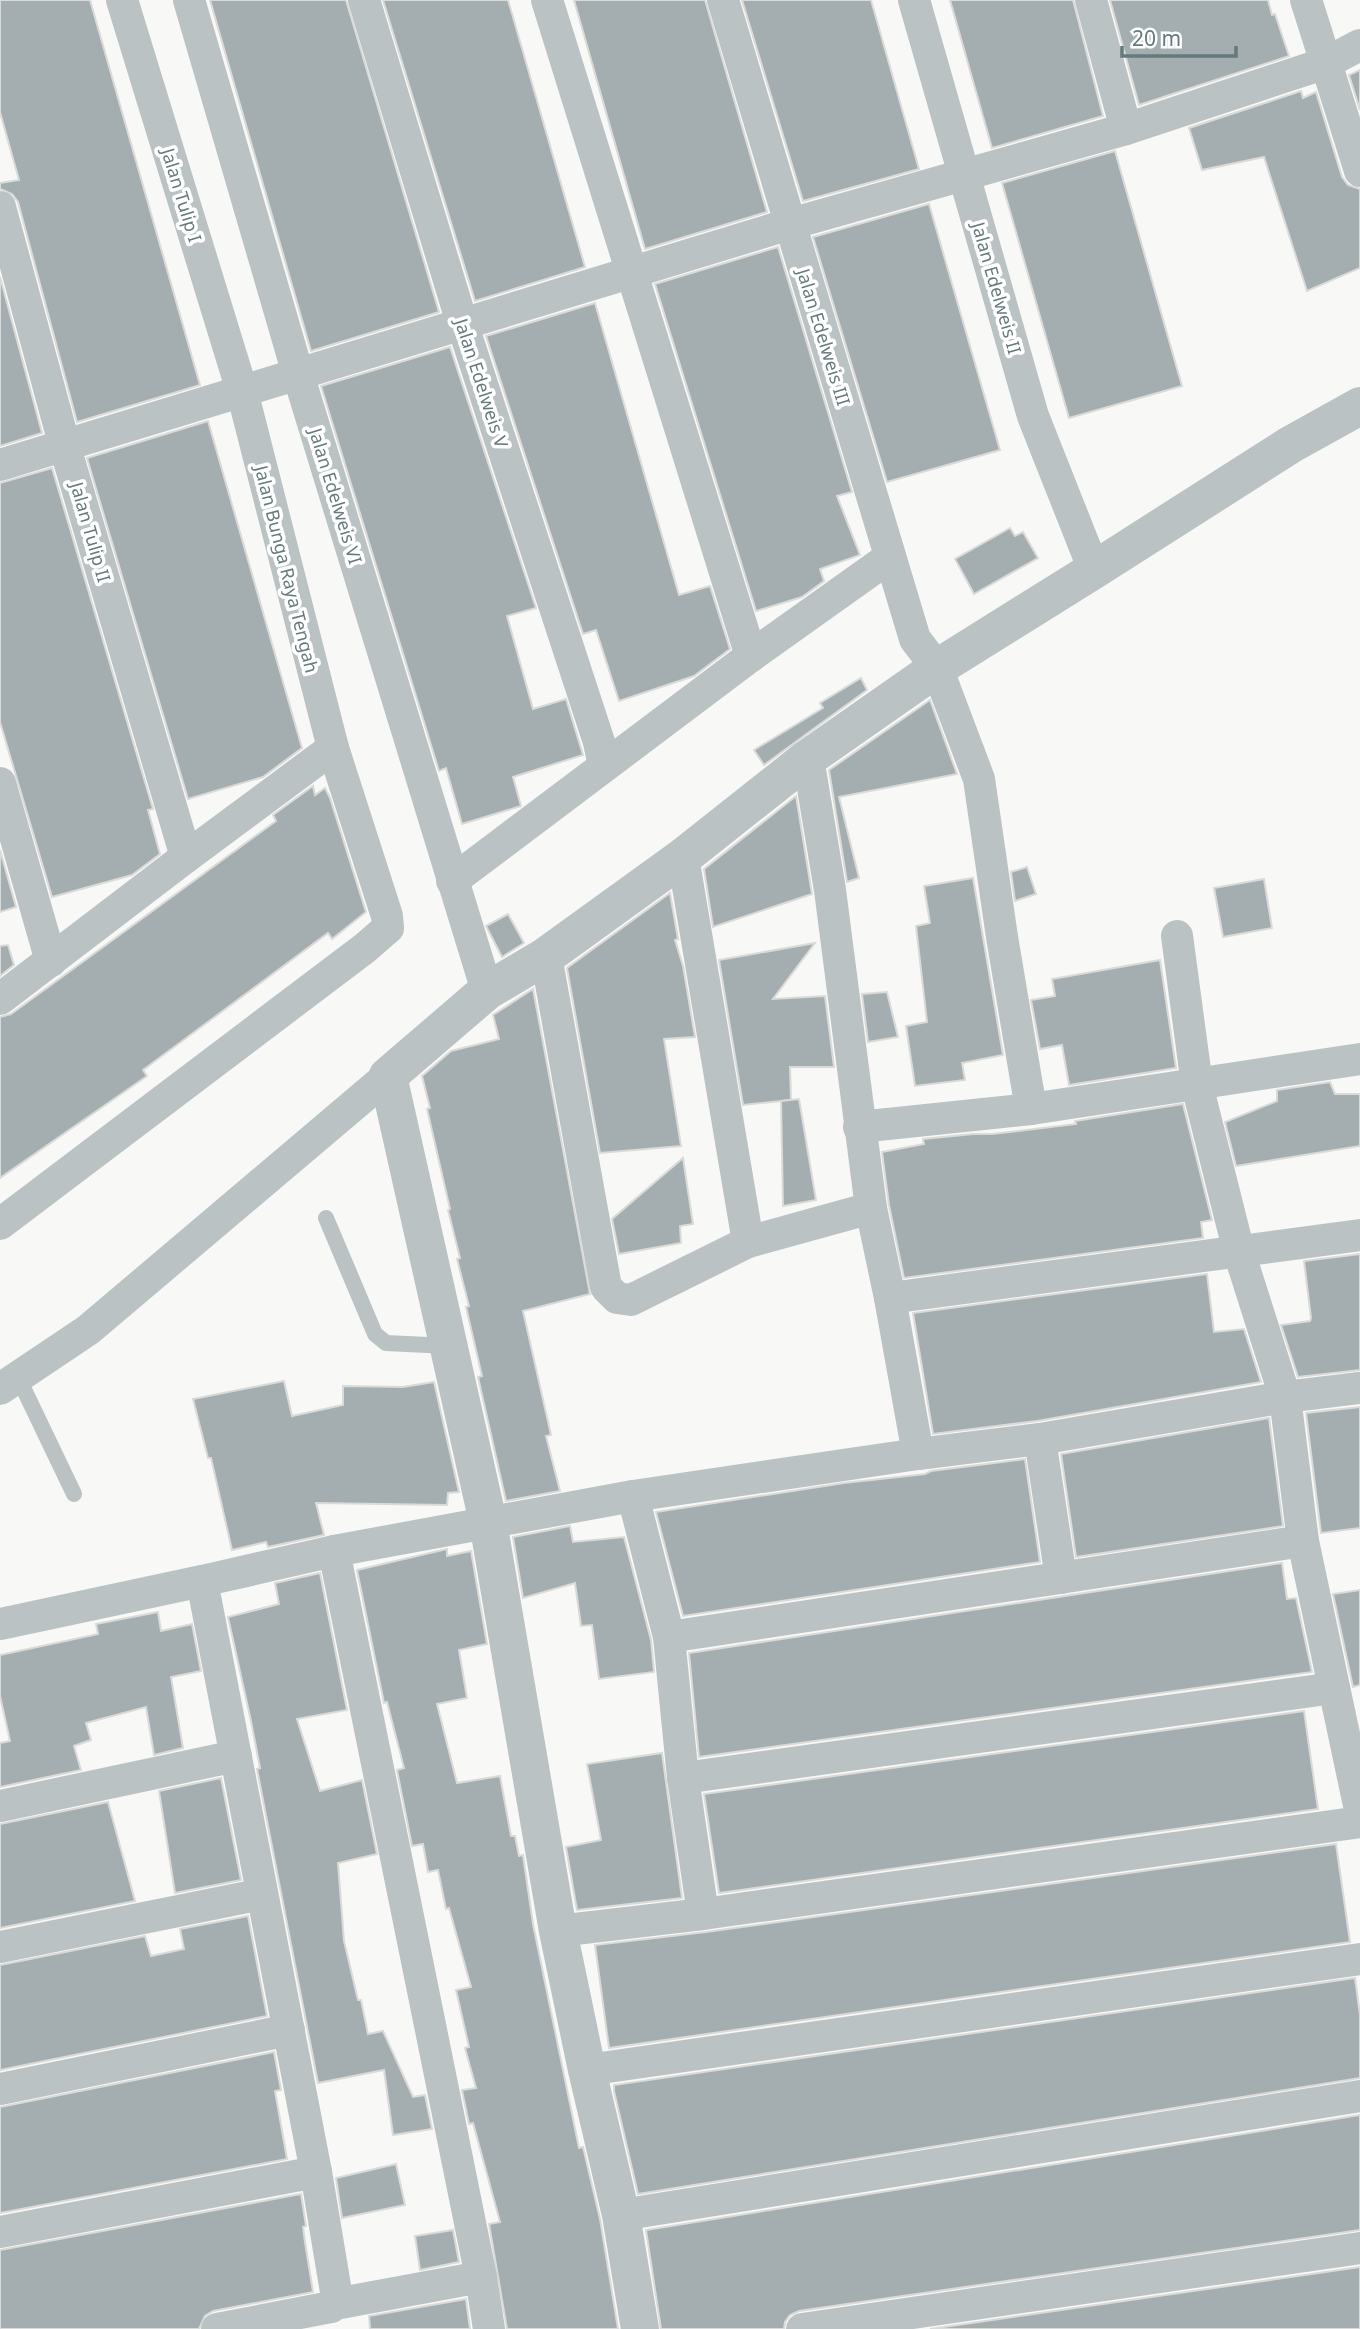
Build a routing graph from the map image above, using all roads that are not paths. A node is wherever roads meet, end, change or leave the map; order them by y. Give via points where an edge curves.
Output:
1 (122, 0) edge
2 (189, 0) edge
3 (364, 0) edge
4 (547, 0) edge
5 (723, 0) edge
6 (914, 0) edge
7 (1091, 0) edge
8 (1306, 0) edge
9 (1360, 45) edge
10 (1326, 63) junction
11 (1126, 129) junction
12 (1360, 171) edge
13 (966, 176) junction
14 (0, 207) edge
15 (790, 225) junction
16 (632, 272) junction
17 (463, 323) junction
18 (270, 382) junction
19 (1353, 411) edge
20 (65, 447) junction
21 (0, 465) edge
22 (1085, 546) junction
23 (893, 568) junction
24 (926, 653) junction
25 (751, 656) junction
26 (332, 748) junction
27 (808, 758) junction
28 (604, 766) junction
29 (0, 783) edge
30 (186, 856) junction
31 (683, 857) junction
32 (455, 891) junction
33 (1177, 936) dead end
34 (546, 956) junction
35 (51, 961) junction
36 (483, 981) junction
37 (0, 999) edge
38 (1360, 1059) edge
39 (388, 1076) junction
40 (1198, 1085) junction
41 (1031, 1109) junction
42 (859, 1127) junction
43 (871, 1208) junction
44 (326, 1219) dead end
45 (0, 1224) edge
46 (1360, 1235) edge
47 (748, 1242) junction
48 (1239, 1252) junction
49 (890, 1298) junction
50 (434, 1346) junction
51 (9, 1383) edge
52 (1360, 1388) edge
53 (1285, 1397) junction
54 (1040, 1439) junction
55 (918, 1454) junction
56 (74, 1494) dead end
57 (633, 1496) junction
58 (488, 1522) junction
59 (1303, 1541) junction
60 (334, 1551) junction
61 (1061, 1578) junction
62 (202, 1581) junction
63 (0, 1624) edge
64 (669, 1637) junction
65 (1334, 1688) junction
66 (236, 1756) junction
67 (683, 1778) junction
68 (0, 1805) edge
69 (1360, 1810) edge
70 (1360, 1822) edge
71 (262, 1894) junction
72 (703, 1914) junction
73 (558, 1931) junction
74 (0, 1947) edge
75 (1360, 1959) edge
76 (289, 2030) junction
77 (587, 2070) junction
78 (0, 2089) edge
79 (1360, 2096) edge
80 (316, 2172) junction
81 (621, 2215) junction
82 (0, 2232) edge
83 (1360, 2248) edge
84 (481, 2277) junction
85 (335, 2304) junction
86 (217, 2329) edge
87 (489, 2329) edge
88 (640, 2329) edge
89 (802, 2329) edge

1 - 18 street, Jalan Tulip I
2 - 18 street, Jalan Edelweis VI
3 - 17 street, Jalan Edelweis V
4 - 16 street
5 - 15 street, Jalan Edelweis III
6 - 13 street, Jalan Edelweis II
7 - 11 street
8 - 10 street
9 - 10 street
10 - 11 street
10 - 12 street
11 - 13 street
13 - 15 street
13 - 22 street, Jalan Edelweis II via 1033,416
14 - 20 street, Jalan Tulip II
15 - 16 street
15 - 23 street, Jalan Edelweis III
16 - 17 street
16 - 25 street
17 - 18 street
17 - 28 street, Jalan Edelweis V
18 - 20 street
18 - 26 street, Jalan Bunga Raya Tengah
18 - 32 street, Jalan Edelweis VI
19 - 22 street
20 - 21 street
20 - 30 street, Jalan Tulip II
22 - 24 street
23 - 24 street, Jalan Edelweis III
23 - 25 street
24 - 27 street
24 - 41 street, Jalan Edelweis III via 979,779
25 - 28 street
26 - 30 street
26 - 45 street, Jalan Bunga Raya Tengah via 388,928
27 - 31 street
27 - 42 street via 830,890
28 - 32 street
29 - 35 street
30 - 35 street
31 - 34 street
31 - 47 street
32 - 36 street, Jalan Edelweis VI
33 - 40 street
34 - 36 street
34 - 47 street via 606,1287 617,1298 632,1300
35 - 37 street
36 - 39 street
38 - 40 street
39 - 50 street
39 - 51 street via 88,1330
40 - 41 street
40 - 48 street
41 - 42 street
42 - 43 street
43 - 47 street
43 - 49 street
44 - 50 lane via 376,1334 386,1343
46 - 48 street
48 - 49 street
48 - 53 street
49 - 55 street
50 - 58 street
51 - 56 lane
52 - 53 street
53 - 54 street
53 - 59 street
54 - 55 street
54 - 61 street
55 - 57 street
57 - 58 street
57 - 64 street
58 - 60 street
58 - 73 street
59 - 61 street
59 - 65 street
60 - 62 street
60 - 84 street
61 - 64 street
62 - 63 street
62 - 66 street
64 - 67 street
65 - 67 street
65 - 69 street
66 - 68 street
66 - 71 street
67 - 72 street
70 - 72 street
71 - 74 street
71 - 76 street
72 - 73 street
73 - 77 street
75 - 77 street
76 - 78 street
76 - 80 street
77 - 81 street
79 - 81 street
80 - 82 street
80 - 85 street
81 - 88 street
83 - 89 street
84 - 85 street
84 - 87 street
85 - 86 street

